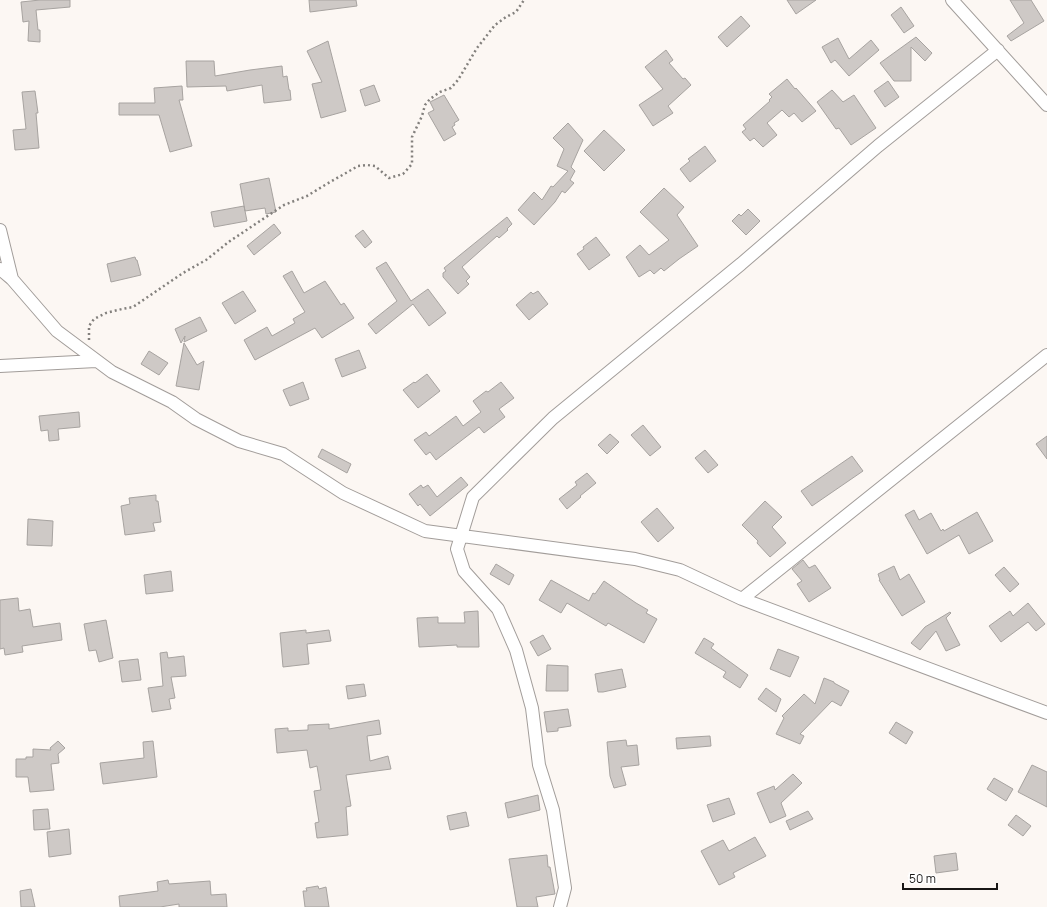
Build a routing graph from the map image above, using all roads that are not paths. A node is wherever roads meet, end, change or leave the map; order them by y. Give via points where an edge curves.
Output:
1 (952, 0) edge
2 (998, 50) junction
3 (1047, 105) edge
4 (0, 230) edge
5 (0, 269) edge
6 (12, 279) junction
7 (1047, 355) edge
8 (96, 361) junction
9 (0, 366) edge
10 (461, 535) junction
11 (742, 599) junction
12 (1047, 713) edge
13 (560, 907) edge

1 - 2 street
2 - 3 street
2 - 10 street via 878,146 741,264 553,418 474,497
4 - 6 street
5 - 6 street
6 - 8 street via 57,331
7 - 11 street
8 - 9 street
8 - 10 street via 239,441 283,454 343,493 425,531
10 - 11 street via 635,559 680,570
10 - 13 street via 457,549 464,572 498,609 516,650 532,708 539,764 553,810 564,888
11 - 12 street

